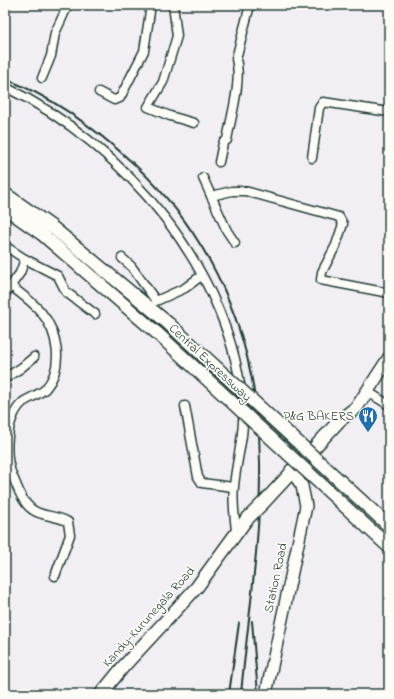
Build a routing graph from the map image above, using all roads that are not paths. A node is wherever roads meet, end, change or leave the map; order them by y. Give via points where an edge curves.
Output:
1 (68, 5) edge
2 (151, 5) edge
3 (173, 5) edge
4 (250, 5) edge
5 (42, 78) dead end
6 (5, 87) edge
7 (100, 92) dead end
8 (389, 112) edge
9 (194, 123) dead end
10 (312, 158) dead end
11 (219, 162) dead end
12 (203, 178) dead end
13 (5, 194) edge
14 (211, 196) junction
15 (5, 208) edge
16 (235, 243) dead end
17 (5, 246) edge
18 (122, 258) dead end
19 (25, 259) junction
20 (201, 276) junction
21 (11, 286) junction
22 (389, 293) edge
23 (5, 294) edge
24 (95, 314) dead end
25 (34, 357) dead end
26 (389, 358) edge
27 (5, 378) edge
28 (368, 392) junction
29 (389, 405) edge
30 (185, 406) dead end
31 (292, 470) junction
32 (233, 487) junction
33 (389, 526) edge
34 (236, 532) junction
35 (389, 547) edge
36 (55, 576) dead end
37 (101, 694) edge
38 (266, 694) edge

1 - 5 street via 55,33 51,56
2 - 7 street via 144,51 120,98 114,100
3 - 9 street via 177,36 163,82 148,107
4 - 11 street via 236,59 238,78 227,140 223,143
6 - 20 street via 91,141 127,173 176,233
8 - 10 street via 323,102 319,108
12 - 14 street
13 - 33 highway, Central Expressway, bridge via 52,227 169,324
14 - 16 street
14 - 22 street via 245,191 339,217 343,224 321,280
15 - 35 highway, Central Expressway, bridge via 42,234 158,334
17 - 19 street
18 - 20 street via 131,266 156,301 185,288
19 - 21 street
19 - 24 street via 58,276 66,292
20 - 32 street via 225,329 240,387 243,409 242,438
21 - 23 street
21 - 36 street via 41,312 56,343 55,374 45,390 36,393 22,404 8,432 7,451 9,468 25,503 34,511 68,522 70,535
25 - 27 street
26 - 28 highway
28 - 29 street
28 - 31 highway via 357,408 340,420
30 - 32 street via 198,478 202,483
31 - 34 highway, Kandy-Kurunegala Road, bridge
31 - 38 main road, Station Road via 302,486 306,506
32 - 34 street
34 - 37 highway, Kandy-Kurunegala Road via 197,587

